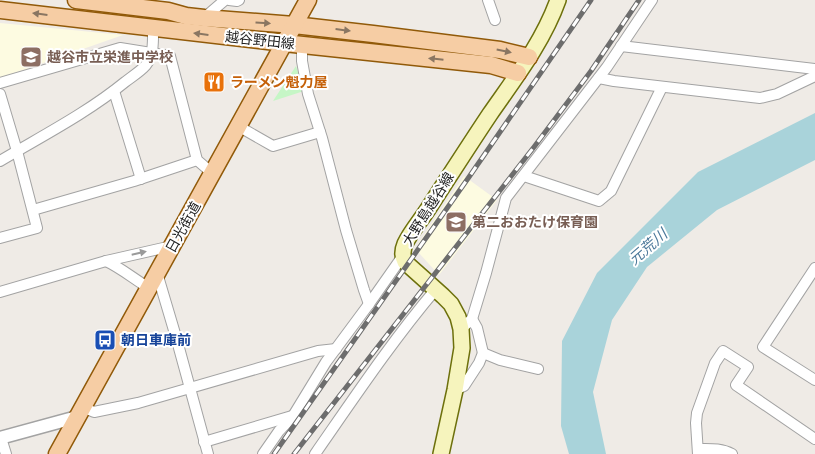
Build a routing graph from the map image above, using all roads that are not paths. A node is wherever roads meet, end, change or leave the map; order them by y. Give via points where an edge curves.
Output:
1 (76, 0) edge
2 (238, 0) edge
3 (308, 0) edge
4 (488, 0) edge
5 (558, 0) edge
6 (652, 0) edge
7 (224, 1) edge
8 (166, 6) edge
9 (0, 10) edge
10 (204, 18) junction
11 (495, 20) dead end
12 (294, 25) junction
13 (153, 28) junction
14 (284, 43) junction
15 (302, 45) junction
16 (621, 46) junction
17 (152, 52) junction
18 (529, 57) junction
19 (815, 69) edge
20 (518, 73) junction
21 (815, 76) edge
22 (599, 78) junction
23 (0, 83) edge
24 (662, 86) junction
25 (114, 91) junction
26 (0, 94) edge
27 (238, 126) junction
28 (320, 132) junction
29 (17, 150) junction
30 (197, 160) junction
31 (0, 161) edge
32 (212, 173) junction
33 (524, 176) junction
34 (141, 179) junction
35 (33, 210) junction
36 (0, 238) edge
37 (172, 246) junction
38 (402, 257) junction
39 (106, 261) junction
40 (815, 268) edge
41 (158, 273) junction
42 (149, 288) junction
43 (436, 289) junction
44 (0, 292) edge
45 (369, 304) junction
46 (466, 324) junction
47 (336, 349) junction
48 (483, 353) junction
49 (538, 369) dead end
50 (815, 380) edge
51 (190, 388) junction
52 (455, 390) junction
53 (80, 412) junction
54 (293, 416) junction
55 (1, 438) edge
56 (815, 439) edge
57 (204, 442) junction
58 (698, 451) edge
59 (6, 454) edge
60 (57, 454) edge
61 (208, 454) edge
62 (263, 454) edge
63 (315, 454) edge
64 (441, 454) edge
65 (732, 454) edge

1 - 8 main road, 越谷野田線
2 - 7 street
3 - 12 main road, 日光街道
4 - 11 street
5 - 18 main road, 大野島越谷線
6 - 16 street
7 - 10 street
8 - 10 main road, 越谷野田線 via 186,16
13 -> 9 main road, 越谷野田線
10 -> 12 main road, 越谷野田線
12 - 14 main road, 日光街道
12 -> 18 main road, 越谷野田線 via 500,50
14 -> 13 main road, 越谷野田線
13 - 17 street
14 - 15 main road, 越谷野田線
14 - 27 main road, 日光街道
20 -> 15 main road, 越谷野田線 via 491,65
15 - 28 street via 308,94
16 - 19 street
16 - 22 street
17 - 23 street via 120,48
17 - 25 street via 146,65
17 - 30 street via 170,56
18 - 20 main road, 大野島越谷線
20 - 38 main road, 大野島越谷線 via 405,243
21 - 24 street via 777,94 760,98
22 - 24 street
22 - 33 street
24 - 33 street via 611,191 599,201
25 - 29 street
25 - 34 street
26 - 29 street
27 - 28 street via 273,146
27 - 32 main road, 日光街道
28 - 45 street
29 - 31 street
29 - 35 street
30 - 32 street
30 - 34 street
32 - 37 main road, 日光街道
33 - 46 street via 506,198 486,273
34 - 35 street
35 - 36 street via 37,228
39 -> 37 street
37 - 41 main road, 日光街道
38 - 43 main road, 大野島越谷線
38 - 45 street
39 - 42 street
39 - 44 street
40 - 50 street via 763,347
41 - 42 main road, 日光街道
41 - 51 street
42 - 53 main road, 日光街道
43 - 46 main road, 大野島越谷線
43 - 63 street via 359,389
45 - 47 street
46 - 48 street via 477,328
46 - 52 main road, 大野島越谷線
47 - 51 street
47 - 54 street
48 - 49 street
48 - 52 street via 464,386
51 - 53 street via 146,401
51 - 57 street
52 - 64 main road, 大野島越谷線
53 - 55 street
53 - 60 main road, 日光街道
54 - 57 street
54 - 62 street
55 - 59 street
56 - 58 street via 736,385 748,367 723,351 715,363 697,413
57 - 61 street
58 - 65 street via 715,448

